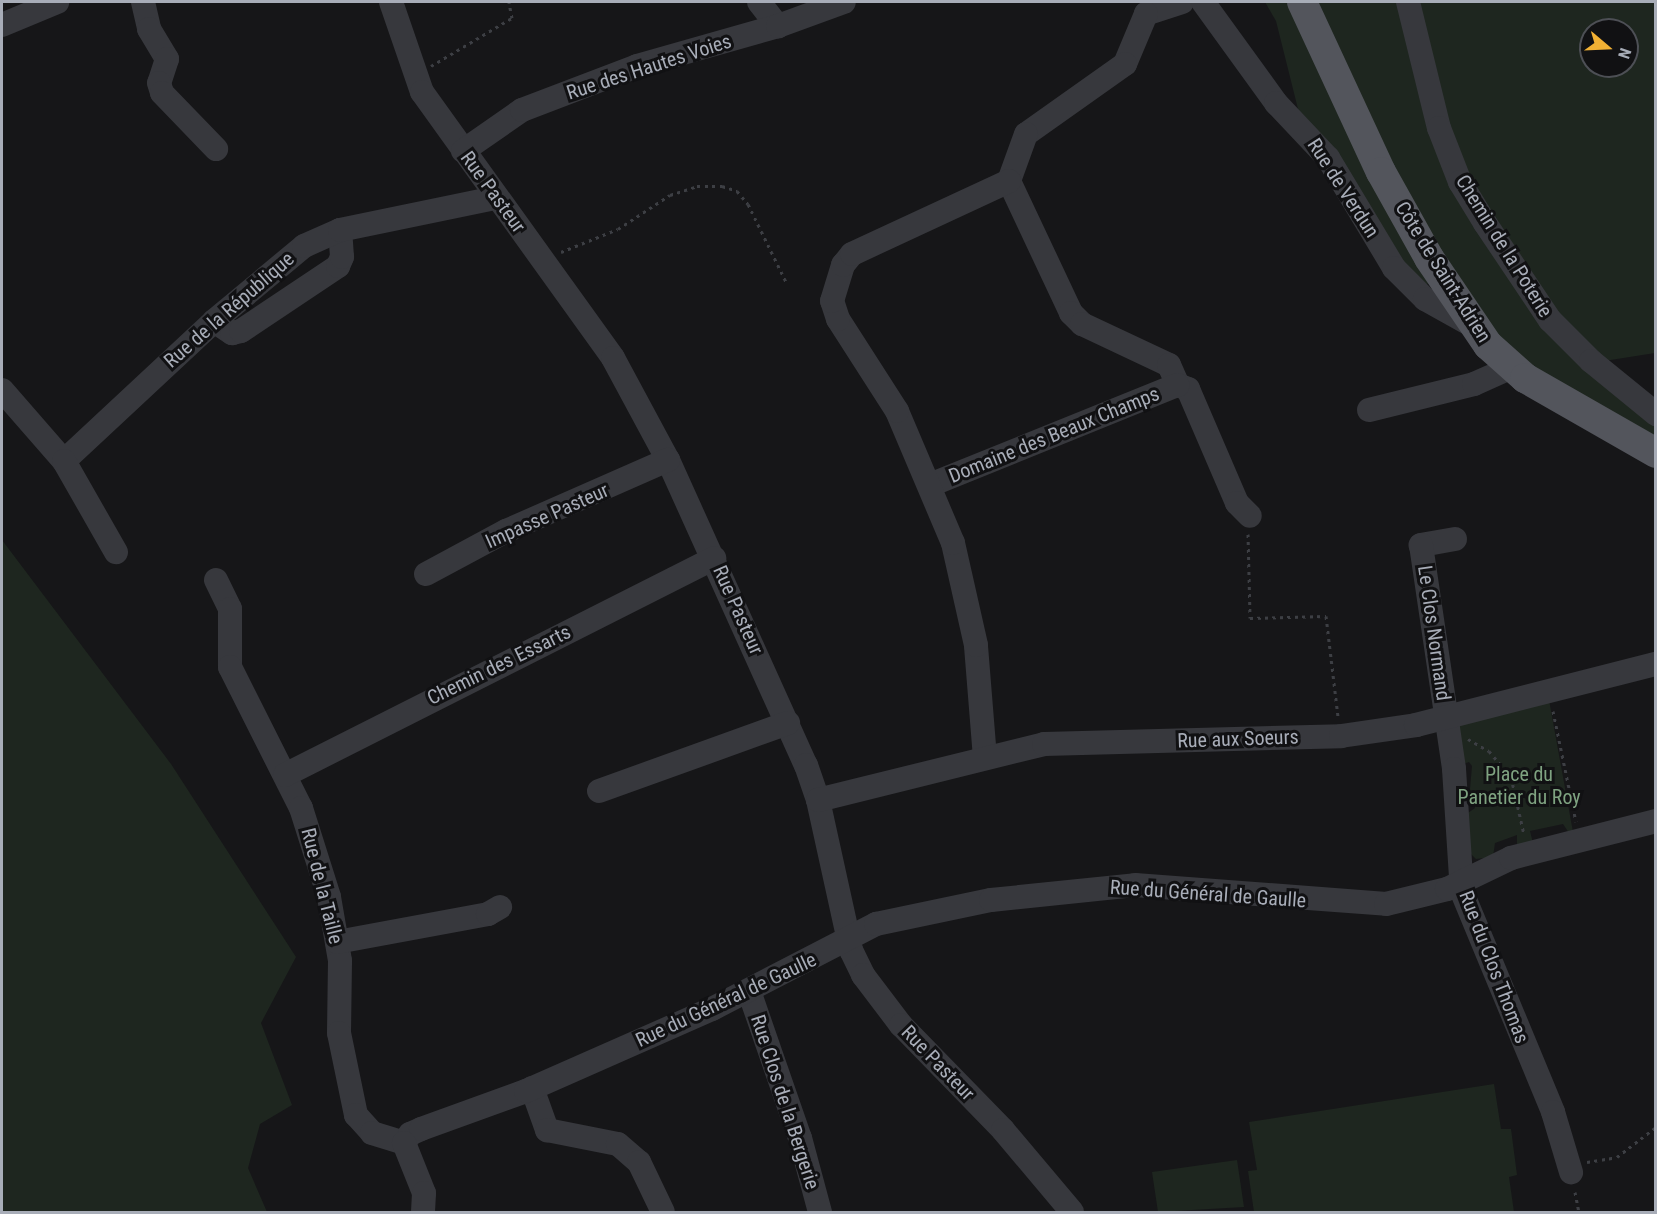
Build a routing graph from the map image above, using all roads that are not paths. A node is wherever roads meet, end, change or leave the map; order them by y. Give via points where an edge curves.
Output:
1 (57, 2) edge
2 (143, 2) edge
3 (391, 2) edge
4 (759, 2) edge
5 (844, 2) edge
6 (1182, 2) edge
7 (1203, 2) edge
8 (1302, 2) edge
9 (1408, 2) edge
10 (2, 25) edge
11 (778, 26) junction
12 (216, 149) dead end
13 (463, 151) junction
14 (1009, 180) junction
15 (494, 198) junction
16 (340, 230) junction
17 (214, 321) junction
18 (1477, 328) junction
19 (1510, 368) junction
20 (1178, 385) junction
21 (2, 390) edge
22 (1369, 410) dead end
23 (1656, 414) edge
24 (1656, 453) edge
25 (668, 460) junction
26 (64, 461) junction
27 (930, 485) junction
28 (1250, 516) road end
29 (1455, 539) dead end
30 (116, 552) dead end
31 (714, 558) junction
32 (426, 574) dead end
33 (216, 580) dead end
34 (1656, 664) edge
35 (1446, 722) junction
36 (788, 723) junction
37 (985, 758) junction
38 (285, 775) junction
39 (599, 791) dead end
40 (818, 800) junction
41 (1656, 821) edge
42 (1462, 882) junction
43 (500, 907) dead end
44 (850, 940) junction
45 (337, 942) junction
46 (749, 991) junction
47 (532, 1088) junction
48 (404, 1143) junction
49 (1570, 1168) road end
50 (423, 1212) edge
51 (663, 1212) edge
52 (820, 1212) edge
53 (1072, 1212) edge

1 - 10 street
2 - 12 street via 149,29 167,59 159,83 162,93
3 - 13 street, Rue Pasteur via 414,76
4 - 11 street
5 - 11 street, Rue des Hautes Voies
6 - 14 street via 1146,15 1125,64 1026,134
7 - 18 street, Rue de Verdun via 1276,104 1328,158 1394,268 1433,305
8 - 18 main road, Côte de Saint-Adrien via 1381,172 1429,258
9 - 23 street, Chemin de la Poterie via 1439,128 1460,182 1550,320 1591,362
11 - 13 street, Rue des Hautes Voies via 637,66 522,110
13 - 15 street, Rue Pasteur
14 - 20 street, Domaine des Beaux Champs via 1066,306 1077,320 1169,365
14 - 27 street, Domaine des Beaux Champs via 860,249 847,258 834,292 833,309 897,411
15 - 16 street, Rue de la République
15 - 25 street, Rue Pasteur via 613,358
16 - 17 street, Rue de la République via 304,246
16 - 17 street via 342,257 338,266 242,331 232,333
17 - 26 street, Rue de la République
18 - 19 main road, Côte de Saint-Adrien
19 - 22 street via 1474,384
19 - 24 main road
20 - 27 street, Domaine des Beaux Champs
20 - 28 street, Domaine des Beaux Champs via 1188,389 1237,502
21 - 26 street
25 - 31 street, Rue Pasteur
25 - 32 street, Impasse Pasteur via 506,531
26 - 30 street
27 - 37 street, Domaine des Beaux Champs via 953,543 966,591 982,697
29 - 35 street, Le Clos Normand via 1421,545
31 - 36 street, Rue Pasteur
31 - 38 street, Chemin des Essarts
33 - 38 street, Rue de la Taille via 230,609 230,668
34 - 35 street, Rue aux Soeurs
35 - 37 street, Rue aux Soeurs via 1341,736 1044,744
35 - 42 street, Rue du Clos Thomas
36 - 39 street
36 - 40 street, Rue Pasteur
37 - 40 street, Rue aux Soeurs
38 - 45 street, Rue de la Taille via 310,832
40 - 44 street, Rue Pasteur
41 - 42 street, Rue du Général de Gaulle via 1511,858
42 - 44 street, Rue du Général de Gaulle via 1435,893 1386,904 1135,885 1094,887 991,900 876,924
42 - 49 street, Rue du Clos Thomas via 1468,910 1553,1112
43 - 45 street via 488,914
44 - 46 street, Rue du Général de Gaulle
44 - 53 street, Rue Pasteur via 863,975 878,997 1003,1130
45 - 48 street, Rue de la Taille via 339,1033 359,1122 372,1133
46 - 47 street, Rue du Général de Gaulle
46 - 52 street, Rue Clos de la Bergerie via 800,1138
47 - 48 street, Rue du Général de Gaulle via 421,1129 410,1134
47 - 51 street via 547,1130 618,1144 639,1162
48 - 50 street via 424,1193

